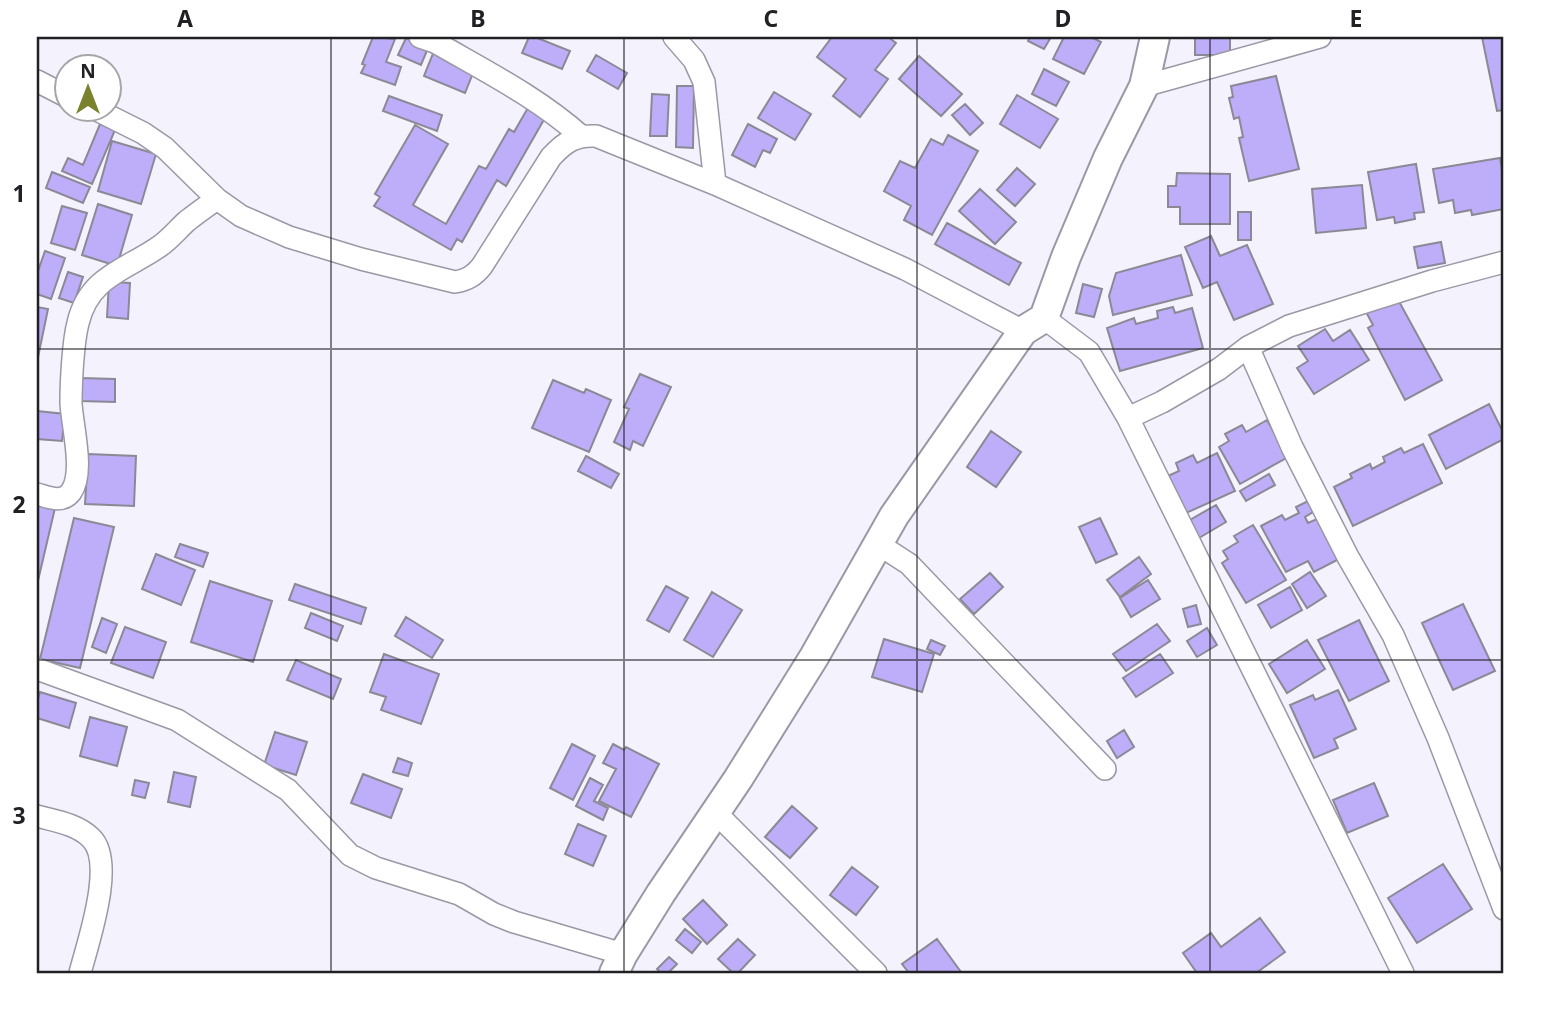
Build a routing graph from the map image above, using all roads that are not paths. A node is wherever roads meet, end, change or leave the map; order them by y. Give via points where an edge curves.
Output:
1 (420, 37) edge
2 (674, 37) edge
3 (1155, 37) edge
4 (1320, 37) edge
5 (1144, 86) junction
6 (121, 122) edge
7 (580, 136) junction
8 (715, 184) junction
9 (217, 199) junction
10 (1504, 262) edge
11 (1034, 325) junction
12 (1248, 347) junction
13 (1128, 418) junction
14 (37, 494) edge
15 (878, 544) junction
16 (37, 669) edge
17 (1105, 769) dead end
18 (716, 813) junction
19 (37, 816) edge
20 (1504, 909) edge
21 (619, 964) edge
22 (80, 973) edge
23 (876, 973) edge
24 (1403, 973) edge

1 - 7 street via 435,41 554,111
2 - 8 street via 701,73
3 - 5 street
4 - 5 street
5 - 11 street
6 - 9 street via 165,148
7 - 8 street via 617,143
7 - 9 street via 551,157 482,266 465,280 443,280 289,237 241,216
8 - 11 street
9 - 14 street via 162,245 105,278 89,296 78,323 71,404 74,486 63,498
10 - 12 street via 1289,326
11 - 13 street via 1089,352
11 - 15 street
12 - 13 street via 1219,369
12 - 20 street via 1292,447 1392,635 1438,737
13 - 24 street
15 - 17 street via 909,564
15 - 18 street
16 - 21 street via 177,720 288,790 350,855 459,894 494,914
18 - 21 street via 661,892
18 - 23 street
19 - 22 street via 78,828 99,850 102,865 97,903

